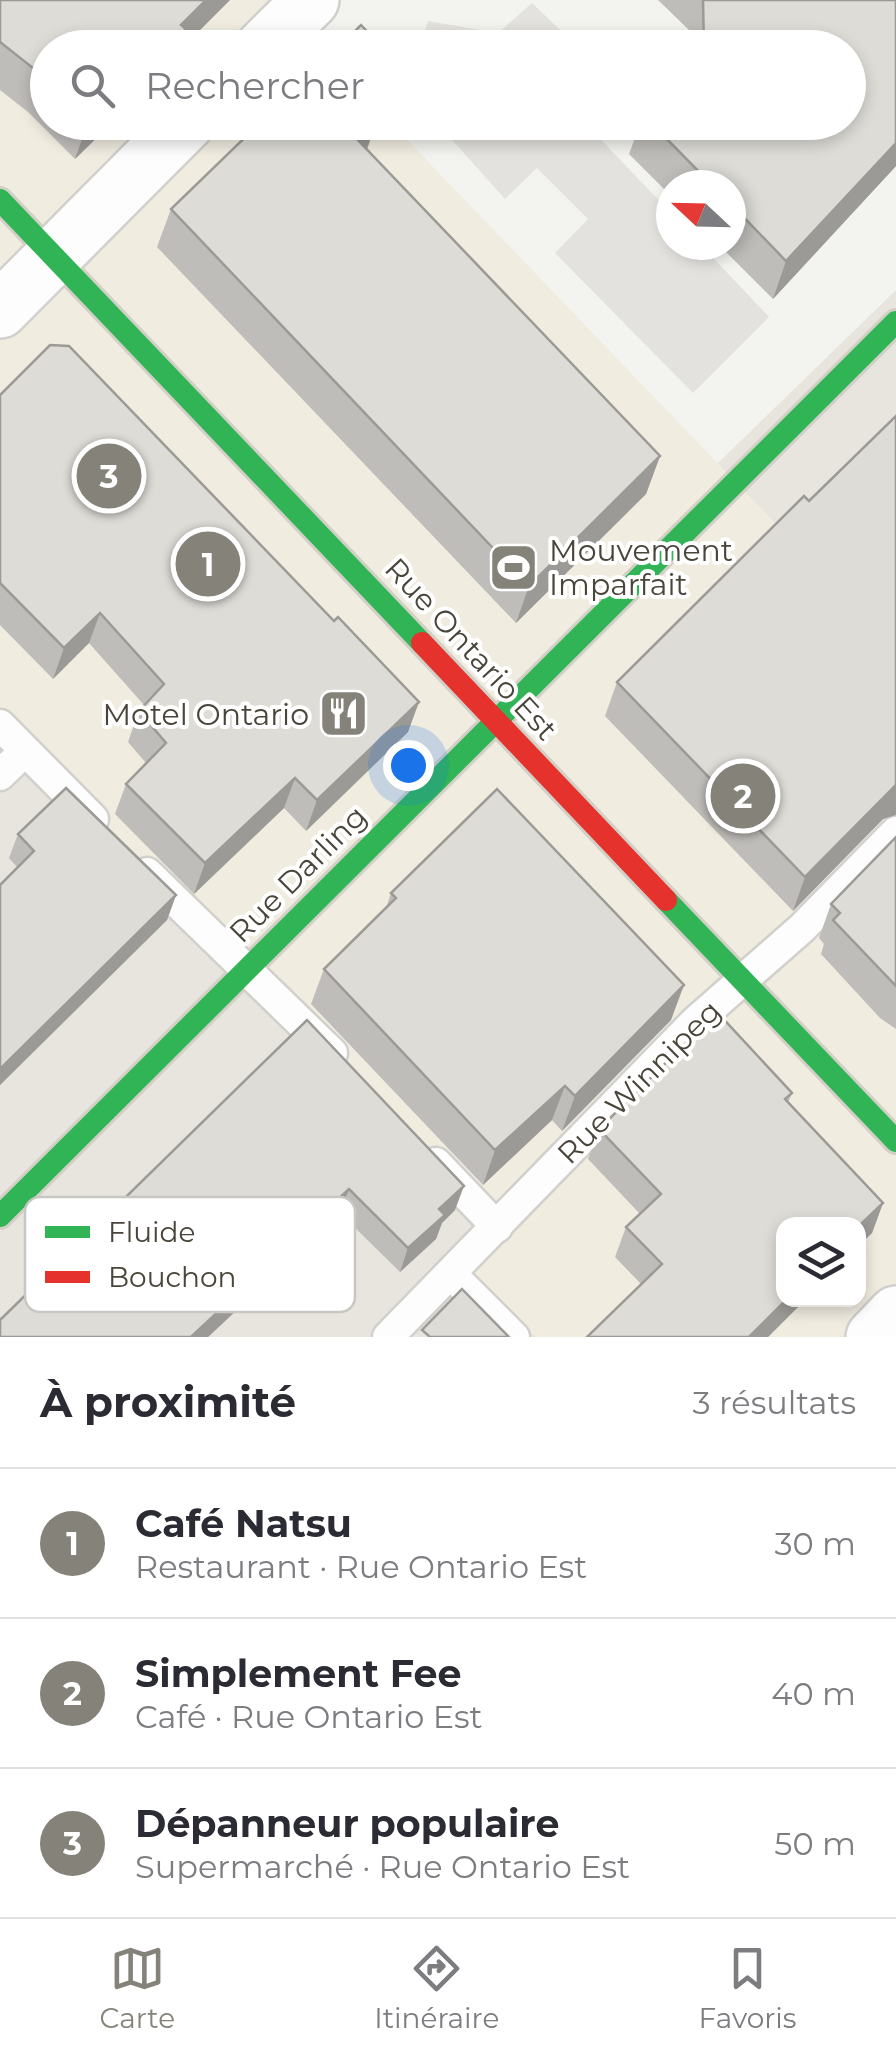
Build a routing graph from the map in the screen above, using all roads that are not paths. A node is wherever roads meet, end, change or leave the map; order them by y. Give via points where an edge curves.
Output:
1 (311, 0) edge
2 (281, 30) edge
3 (169, 140) edge
4 (0, 200) edge
5 (54, 254) junction
6 (0, 310) edge
7 (896, 322) edge
8 (496, 718) junction
9 (0, 726) edge
10 (25, 751) junction
11 (0, 775) edge
12 (896, 832) edge
13 (244, 971) junction
14 (742, 980) junction
15 (354, 1077) edge
16 (896, 1141) edge
17 (419, 1145) edge
18 (0, 1216) edge
19 (497, 1227) junction
20 (451, 1274) junction
21 (896, 1314) edge
22 (388, 1337) edge
23 (514, 1337) edge
24 (874, 1337) edge

1 - 2 street
3 - 5 street
4 - 5 main road, Rue Ontario Est
5 - 6 street
5 - 8 main road, Rue Ontario Est
7 - 8 main road, Rue Darling
8 - 13 main road, Rue Darling
8 - 14 main road, Rue Ontario Est
9 - 10 lane
10 - 11 lane
10 - 13 lane
12 - 14 lane, Rue Winnipeg
13 - 15 lane
13 - 18 main road, Rue Darling
14 - 16 main road, Rue Ontario Est
14 - 19 lane, Rue Winnipeg
17 - 19 lane
19 - 20 lane, Rue Winnipeg
20 - 22 lane, Rue Winnipeg
20 - 23 lane
21 - 24 street

